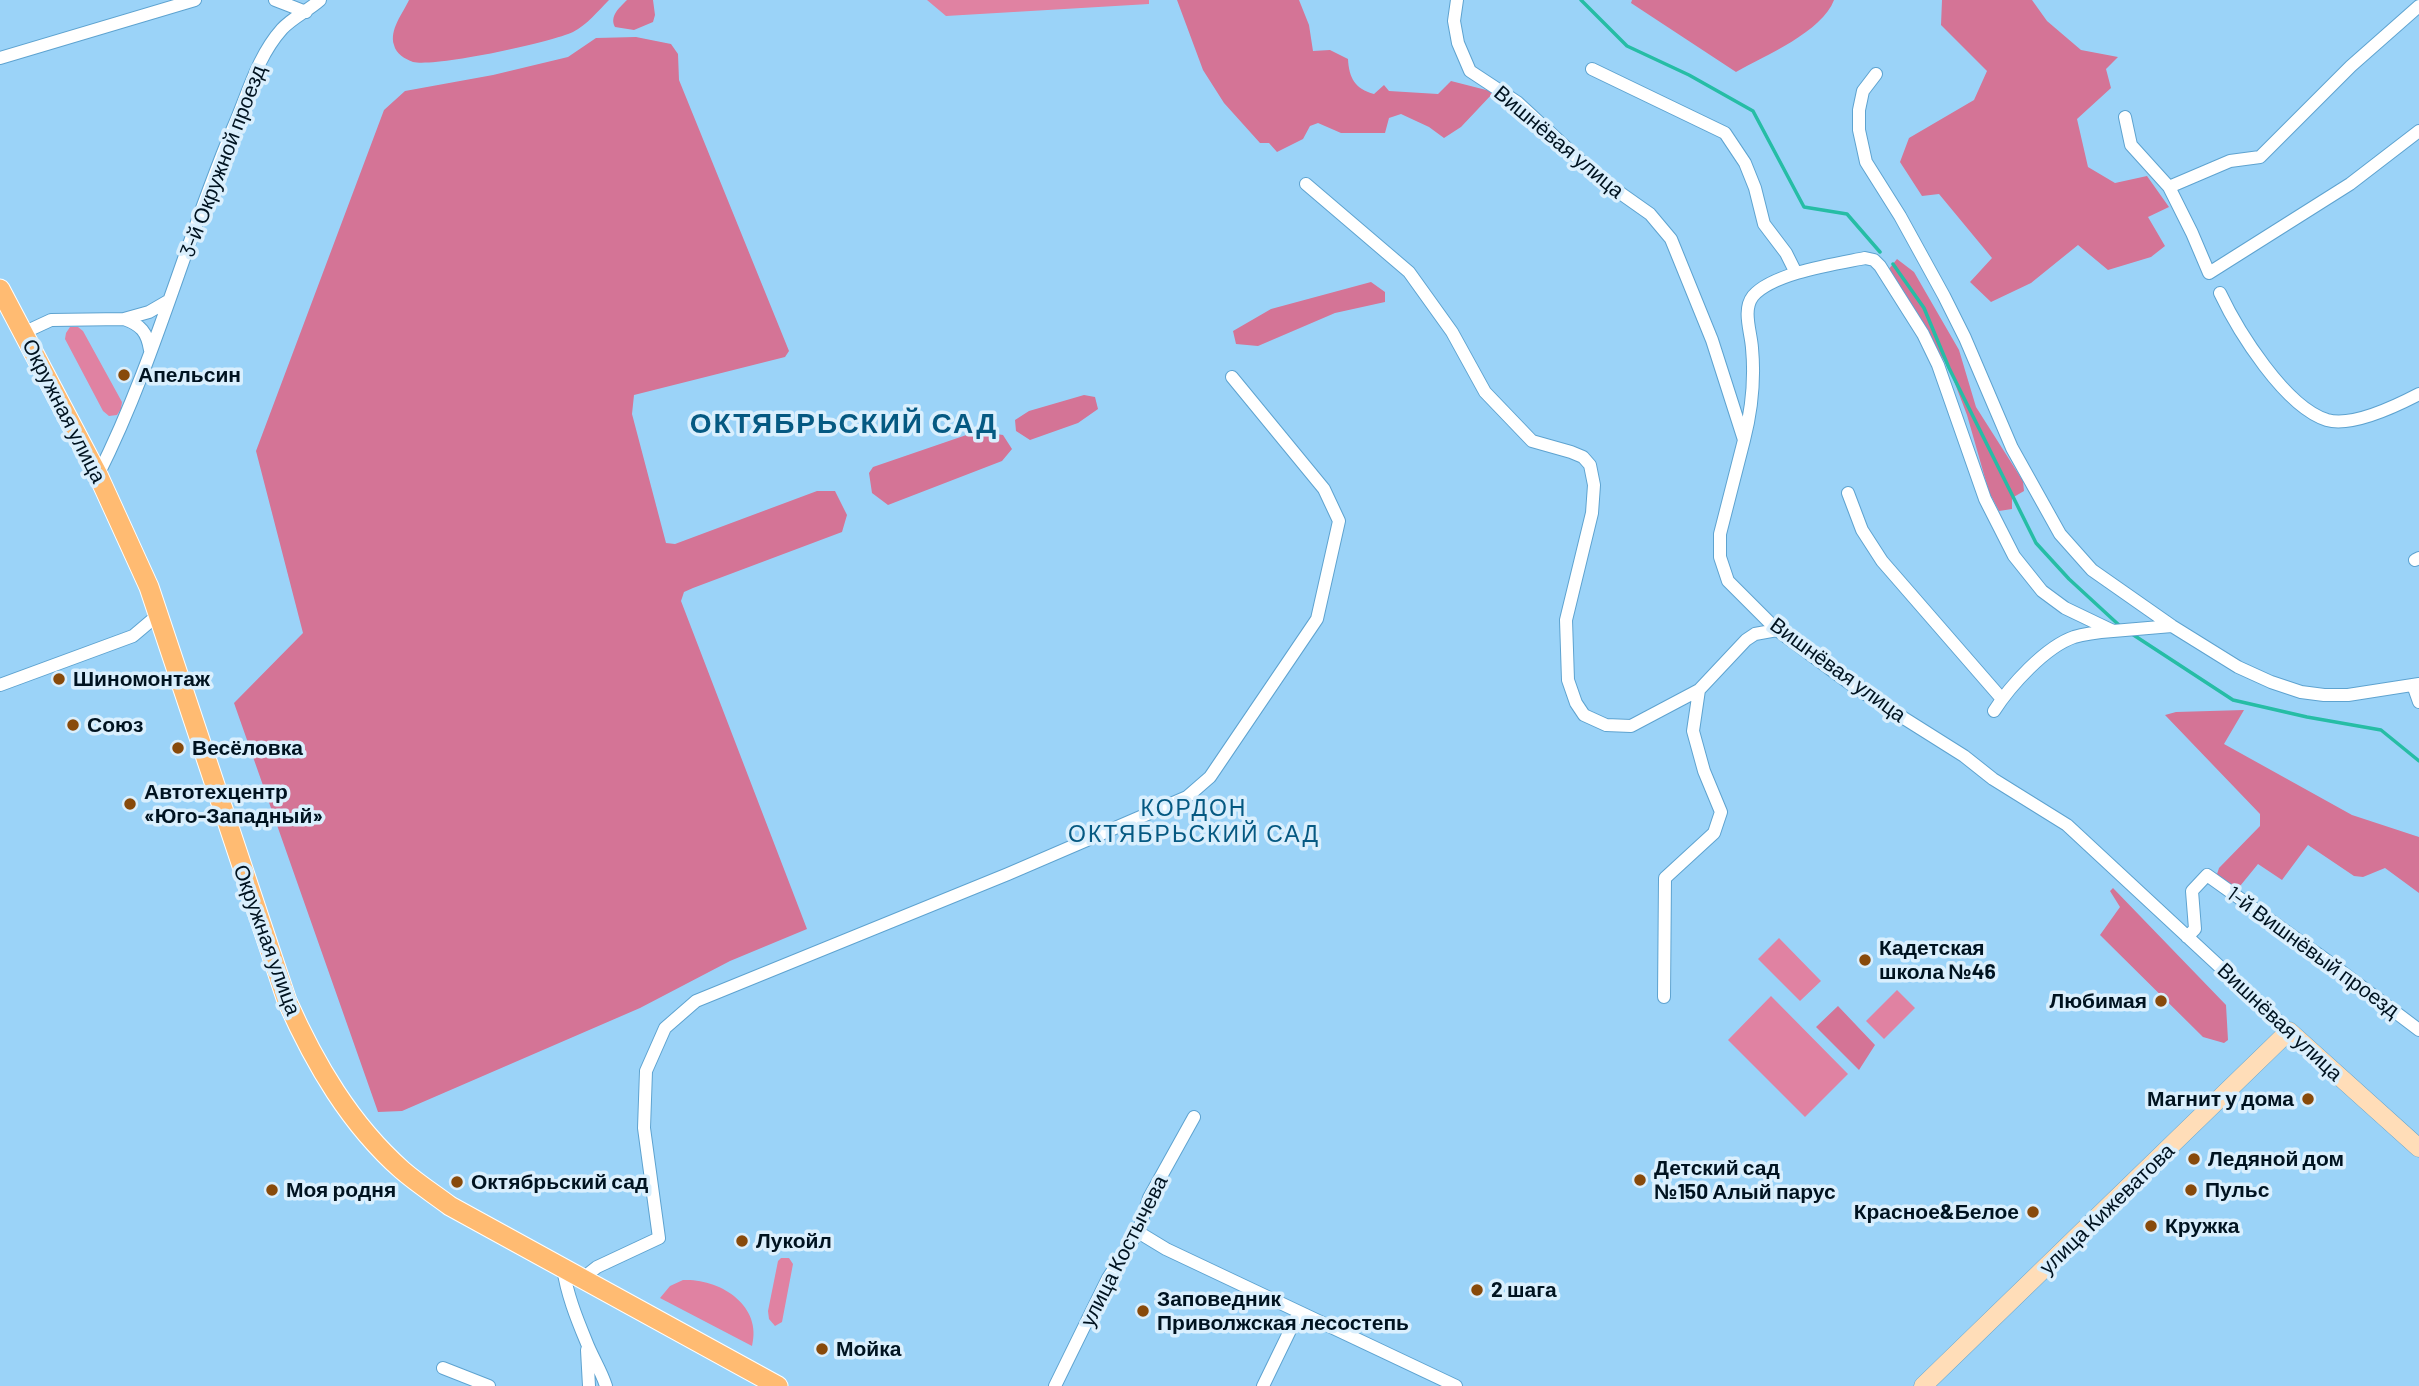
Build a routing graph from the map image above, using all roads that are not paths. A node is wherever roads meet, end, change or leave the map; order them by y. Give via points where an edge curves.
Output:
1 (195, 0) edge
2 (275, 0) edge
3 (320, 0) edge
4 (1457, 0) edge
5 (2419, 5) edge
6 (306, 12) junction
7 (0, 58) edge
8 (1592, 69) dead end
9 (1876, 74) dead end
10 (2125, 117) dead end
11 (2419, 131) edge
12 (1306, 184) dead end
13 (2169, 187) junction
14 (1796, 273) junction
15 (0, 289) edge
16 (2220, 293) dead end
17 (168, 302) junction
18 (6, 315) edge
19 (124, 319) junction
20 (23, 333) junction
21 (150, 350) junction
22 (1232, 377) dead end
23 (2419, 394) edge
24 (1744, 440) junction
25 (98, 475) junction
26 (1848, 493) dead end
27 (159, 614) junction
28 (2172, 626) junction
29 (1777, 630) junction
30 (2113, 631) junction
31 (2416, 684) edge
32 (0, 685) edge
33 (1699, 690) junction
34 (2001, 699) junction
35 (2419, 702) edge
36 (1994, 711) dead end
37 (2187, 937) junction
38 (1664, 997) dead end
39 (2419, 1030) edge
40 (2289, 1031) junction
41 (1194, 1116) dead end
42 (2419, 1148) edge
43 (1138, 1232) junction
44 (563, 1268) junction
45 (583, 1278) junction
46 (1299, 1312) junction
47 (586, 1343) junction
48 (443, 1368) dead end
49 (489, 1386) edge
50 (589, 1386) edge
51 (606, 1386) edge
52 (778, 1386) edge
53 (1055, 1386) edge
54 (1263, 1386) edge
55 (1456, 1386) edge
56 (1923, 1386) edge

1 - 7 street
2 - 6 street
3 - 6 street, 3-й Окружной проезд
4 - 24 street, Вишнёвая улица via 1456,32 1470,71 1517,102 1599,178 1650,214 1671,239 1712,340
5 - 13 street via 2260,157 2230,161
6 - 17 street, 3-й Окружной проезд via 284,28 259,64 208,187
8 - 14 street via 1725,134 1745,163 1764,224
9 - 28 street via 1863,92 1859,110 1866,162 1961,329 2017,459 2060,534 2092,570
10 - 13 street via 2132,145
11 - 13 street via 2350,184 2209,273
12 - 33 street via 1409,272 1452,332 1485,392 1532,441 1571,452 1590,465 1592,513 1566,620 1568,680 1584,715 1606,725 1631,726
14 - 24 street via 1763,287 1751,298 1747,312 1754,383
14 - 30 street via 1865,258 1880,265 1938,365 1985,499 2014,556 2053,601
15 - 18 main road, Окружная улица
16 - 23 street via 2271,376 2310,412 2328,421 2351,421
17 - 19 street
17 - 21 street, 3-й Окружной проезд
18 - 20 main road, Окружная улица
19 - 20 street via 51,320
19 - 21 street via 139,324 148,336
20 - 25 main road, Окружная улица
21 - 25 street, 3-й Окружной проезд
22 - 45 street via 1324,489 1339,521 1317,619 1210,777 1188,797 696,1002 665,1028 646,1071 644,1128 659,1238
24 - 29 street, Вишнёвая улица via 1720,534 1720,557 1728,581
25 - 27 main road, Окружная улица
26 - 34 street via 1862,530 1882,561
27 - 32 street via 133,636
27 - 44 main road, Окружная улица via 286,1001 309,1051 365,1132 402,1170 450,1206
28 - 30 street
28 - 31 street via 2238,667 2301,691 2348,695
29 - 33 street via 1746,640
29 - 37 street, Вишнёвая улица via 1856,688 2067,825
30 - 34 street via 2059,644
31 - 35 street
33 - 38 street via 1693,731 1721,812 1714,832 1665,878
34 - 36 street
37 - 39 street, 1-й Вишнёвый проезд via 2195,929 2192,891 2207,875
37 - 40 street, Вишнёвая улица
40 - 42 main road, Вишнёвая улица
40 - 56 main road, улица Кижеватова
41 - 43 street, улица Костычева via 1149,1198
43 - 46 street
43 - 53 street, улица Костычева via 1108,1278
44 - 45 main road, Окружная улица
44 - 47 street via 568,1299
45 - 52 main road, Окружная улица
46 - 54 street
46 - 55 street
47 - 50 street
47 - 51 street
48 - 49 street

